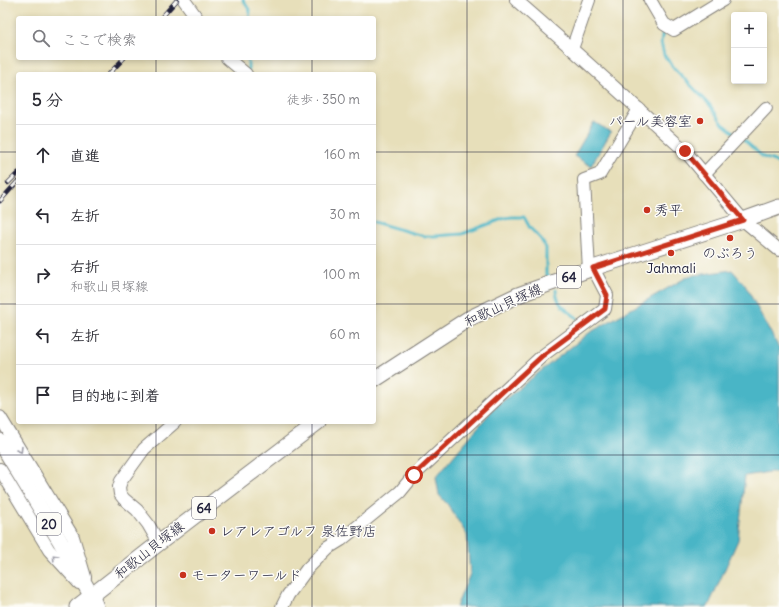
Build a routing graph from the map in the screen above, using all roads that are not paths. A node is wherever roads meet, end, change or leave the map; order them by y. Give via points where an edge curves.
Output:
1 (184, 0) edge
2 (516, 0) edge
3 (589, 0) edge
4 (650, 0) edge
5 (723, 0) edge
6 (196, 16) edge
7 (572, 49) junction
8 (230, 60) edge
9 (244, 72) edge
10 (766, 108) dead end
11 (639, 109) junction
12 (704, 174) junction
13 (779, 207) edge
14 (743, 220) junction
15 (779, 250) edge
16 (591, 269) junction
17 (376, 379) edge
18 (0, 417) edge
19 (173, 424) edge
20 (315, 424) edge
21 (0, 441) edge
22 (0, 469) edge
23 (159, 543) junction
24 (94, 601) edge
25 (77, 607) edge
26 (282, 607) edge

1 - 6 street
2 - 7 street
3 - 7 street
4 - 5 street via 664,24 674,30
7 - 11 street
8 - 9 street
10 - 12 street
11 - 12 street via 685,151
11 - 16 street via 600,174 584,180
12 - 14 street
13 - 14 main road, 和歌山貝塚線 / 64
14 - 15 street
14 - 16 main road, 和歌山貝塚線 / 64
16 - 17 main road, 和歌山貝塚線 / 64 via 518,295 468,319
16 - 26 street via 607,295 605,309 542,356 414,475 400,492 328,548 307,569
18 -> 24 street via 73,537
19 - 23 street via 144,449 119,487 120,494 137,510
20 - 23 main road, 和歌山貝塚線 / 64
21 - 24 main road, 20
24 -> 22 street via 49,550
23 - 24 main road, 和歌山貝塚線 / 64
24 - 25 main road, 和歌山貝塚線 / 64

